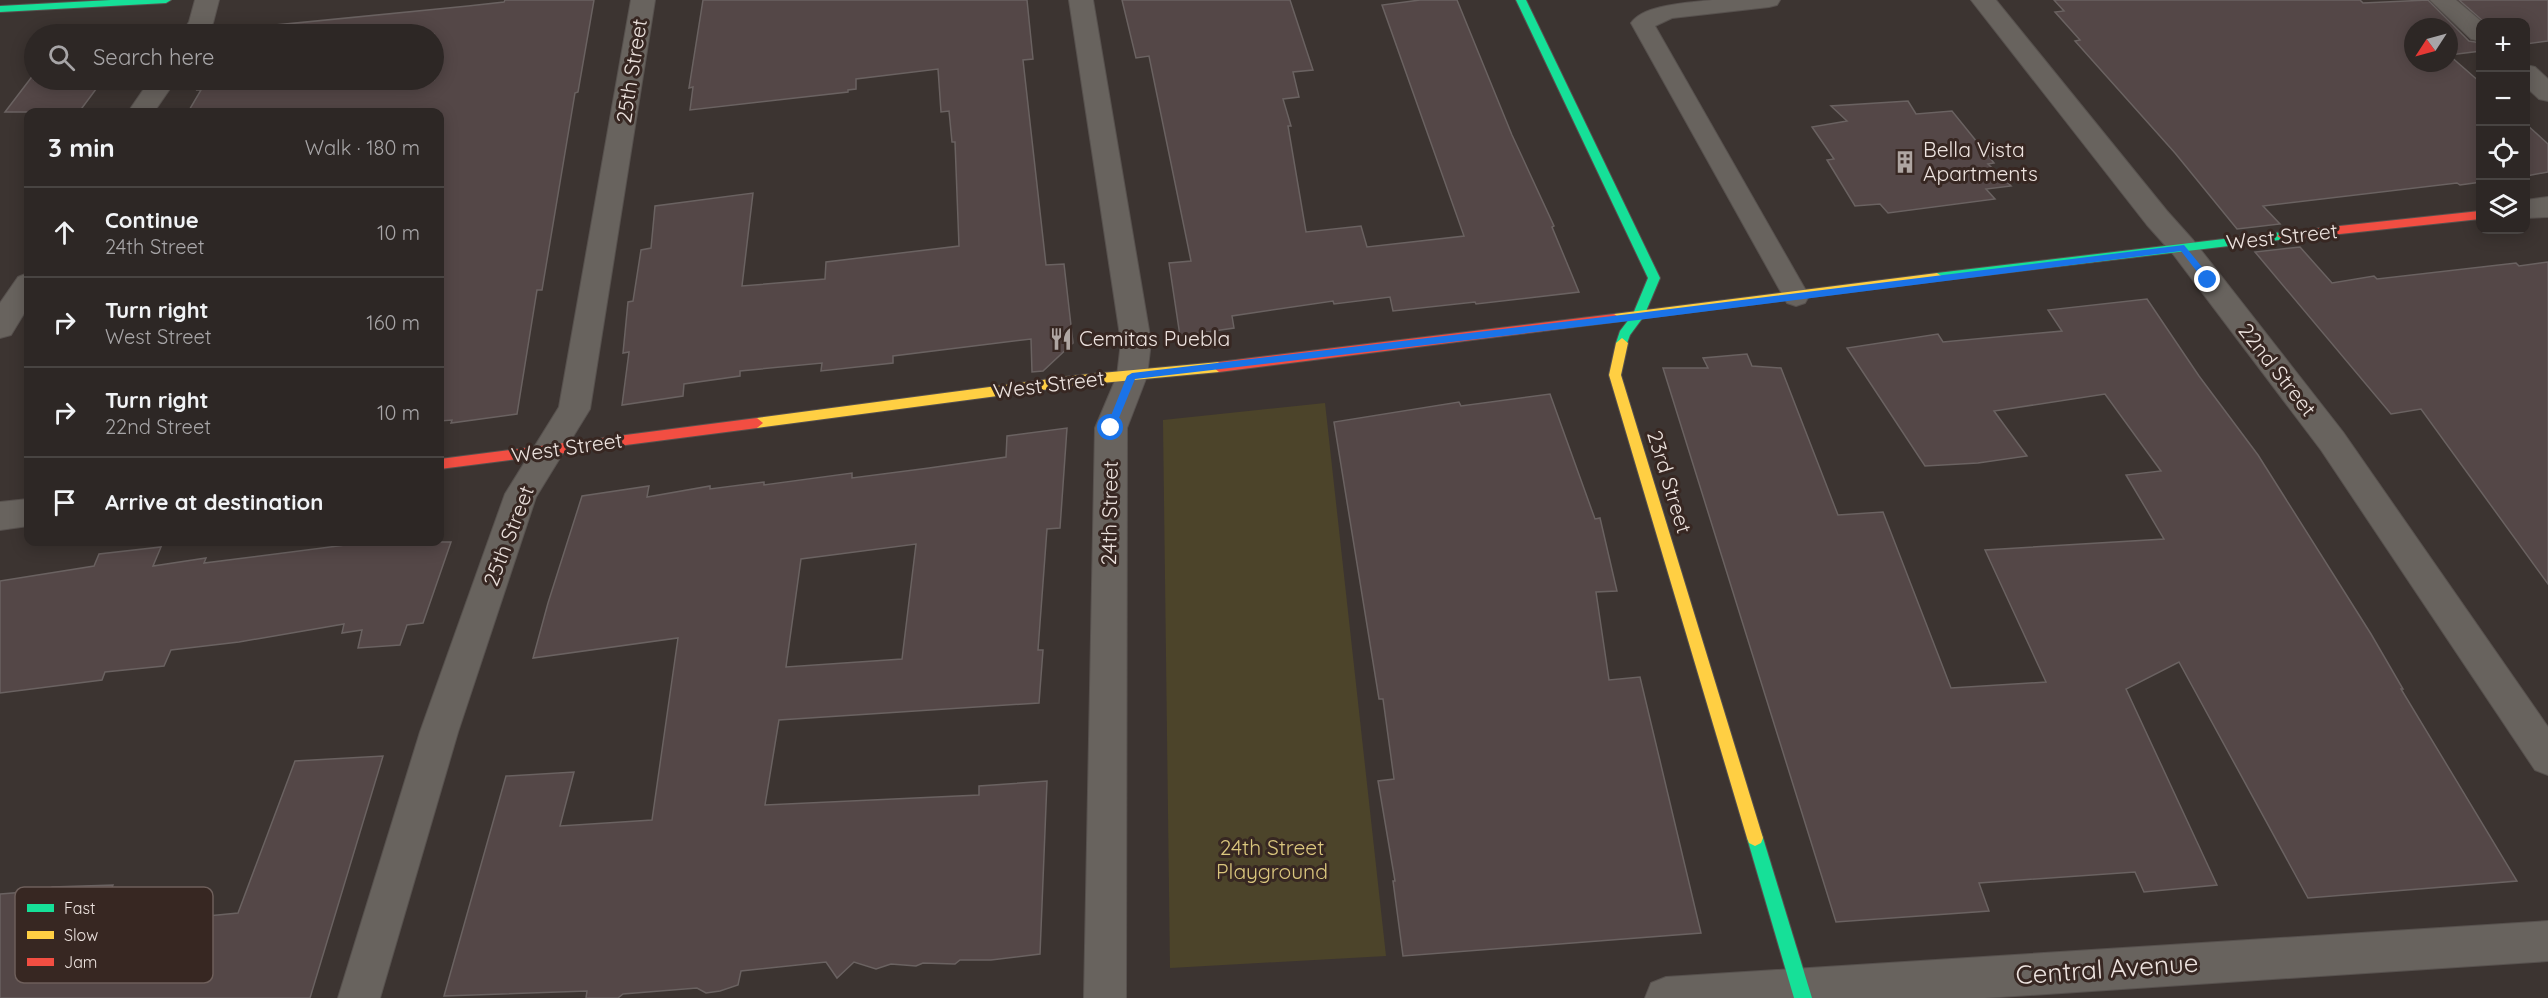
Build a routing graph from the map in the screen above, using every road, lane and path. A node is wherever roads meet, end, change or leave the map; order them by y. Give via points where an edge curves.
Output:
1 (166, 0) edge
2 (207, 0) edge
3 (643, 0) edge
4 (1081, 0) edge
5 (1521, 0) edge
6 (1769, 0) edge
7 (1983, 0) edge
8 (2442, 0) edge
9 (0, 9) edge
10 (200, 24) edge
11 (2476, 30) edge
12 (2530, 77) edge
13 (156, 90) edge
14 (2548, 93) edge
15 (144, 108) edge
16 (2548, 207) edge
17 (2530, 209) edge
18 (2476, 215) edge
19 (2184, 248) junction
20 (24, 290) edge
21 (1796, 296) junction
22 (1638, 316) junction
23 (0, 327) edge
24 (1132, 376) junction
25 (546, 452) junction
26 (444, 464) edge
27 (24, 513) edge
28 (0, 516) edge
29 (2548, 758) edge
30 (2548, 941) edge
31 (1802, 994) edge
32 (359, 998) edge
33 (1105, 998) edge
34 (1666, 998) edge

1 - 9 street
2 - 10 street
3 - 25 street, 25th Street via 574,410
4 - 24 street, 24th Street via 1136,342
5 - 22 street, 23rd Street via 1654,278
6 - 21 lane via 1667,12 1642,23
7 - 19 street, 22nd Street
8 - 11 street
12 - 14 street
13 - 15 street
16 - 17 street
18 - 19 street, West Street
19 - 21 street, West Street
19 - 29 street, 22nd Street via 2332,441
20 - 23 street
21 - 22 street, West Street
22 - 24 street, West Street
22 - 31 street, 23rd Street via 1624,334 1615,375
24 - 25 street, West Street
24 - 33 street, 24th Street via 1111,428
25 - 26 street, West Street
25 - 32 street, 25th Street via 521,494 450,699
27 - 28 street
30 - 31 street, Central Avenue
31 - 34 street, Central Avenue

